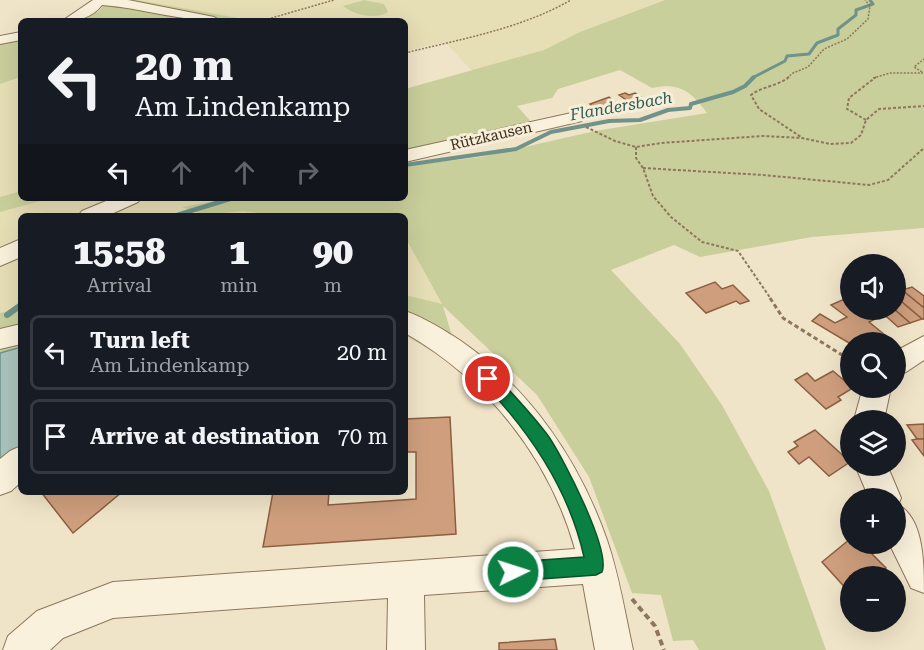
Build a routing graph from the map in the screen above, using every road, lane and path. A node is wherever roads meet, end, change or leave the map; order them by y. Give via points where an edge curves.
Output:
1 (334, 0) edge
2 (572, 0) edge
3 (865, 0) edge
4 (100, 1) edge
5 (75, 18) edge
6 (199, 18) edge
7 (271, 18) edge
8 (408, 52) edge
9 (924, 59) edge
10 (923, 73) edge
11 (924, 106) edge
12 (576, 117) dead end
13 (866, 120) junction
14 (589, 130) dead end
15 (802, 138) junction
16 (636, 147) junction
17 (924, 148) edge
18 (408, 155) edge
19 (643, 168) junction
20 (124, 201) edge
21 (96, 213) edge
22 (18, 249) edge
23 (0, 258) edge
24 (408, 322) edge
25 (18, 335) edge
26 (0, 339) edge
27 (924, 348) edge
28 (840, 354) edge
29 (906, 358) edge
30 (18, 464) edge
31 (0, 480) edge
32 (906, 539) edge
33 (596, 565) junction
34 (923, 570) edge
35 (406, 579) junction
36 (628, 595) dead end
37 (22, 650) edge
38 (406, 650) edge
39 (614, 650) edge
40 (664, 650) edge

1 - 7 path
2 - 8 path via 538,16
3 - 15 path via 870,6 868,19 847,39 824,49 808,67 783,82 760,88 751,95 759,109
4 - 5 street
4 - 6 street
9 - 10 path via 914,67
10 - 13 path via 885,72 870,78 849,98 848,109
11 - 13 path via 879,109
12 - 18 street, Rützkausen
13 - 15 path via 861,135 850,143 830,144
14 - 16 path
15 - 16 path via 763,136
16 - 19 path via 636,158
17 - 19 path via 888,180 869,185
19 - 28 path via 653,196 671,217 702,242 738,251 783,318
20 - 21 street
22 - 23 street
24 - 33 street via 474,363 518,409 544,444 568,487
25 - 26 street
27 - 29 street
30 - 31 street
32 - 34 street
33 - 35 street
33 - 39 street
35 - 37 street via 113,600 50,624
35 - 38 street
36 - 40 path via 655,626

